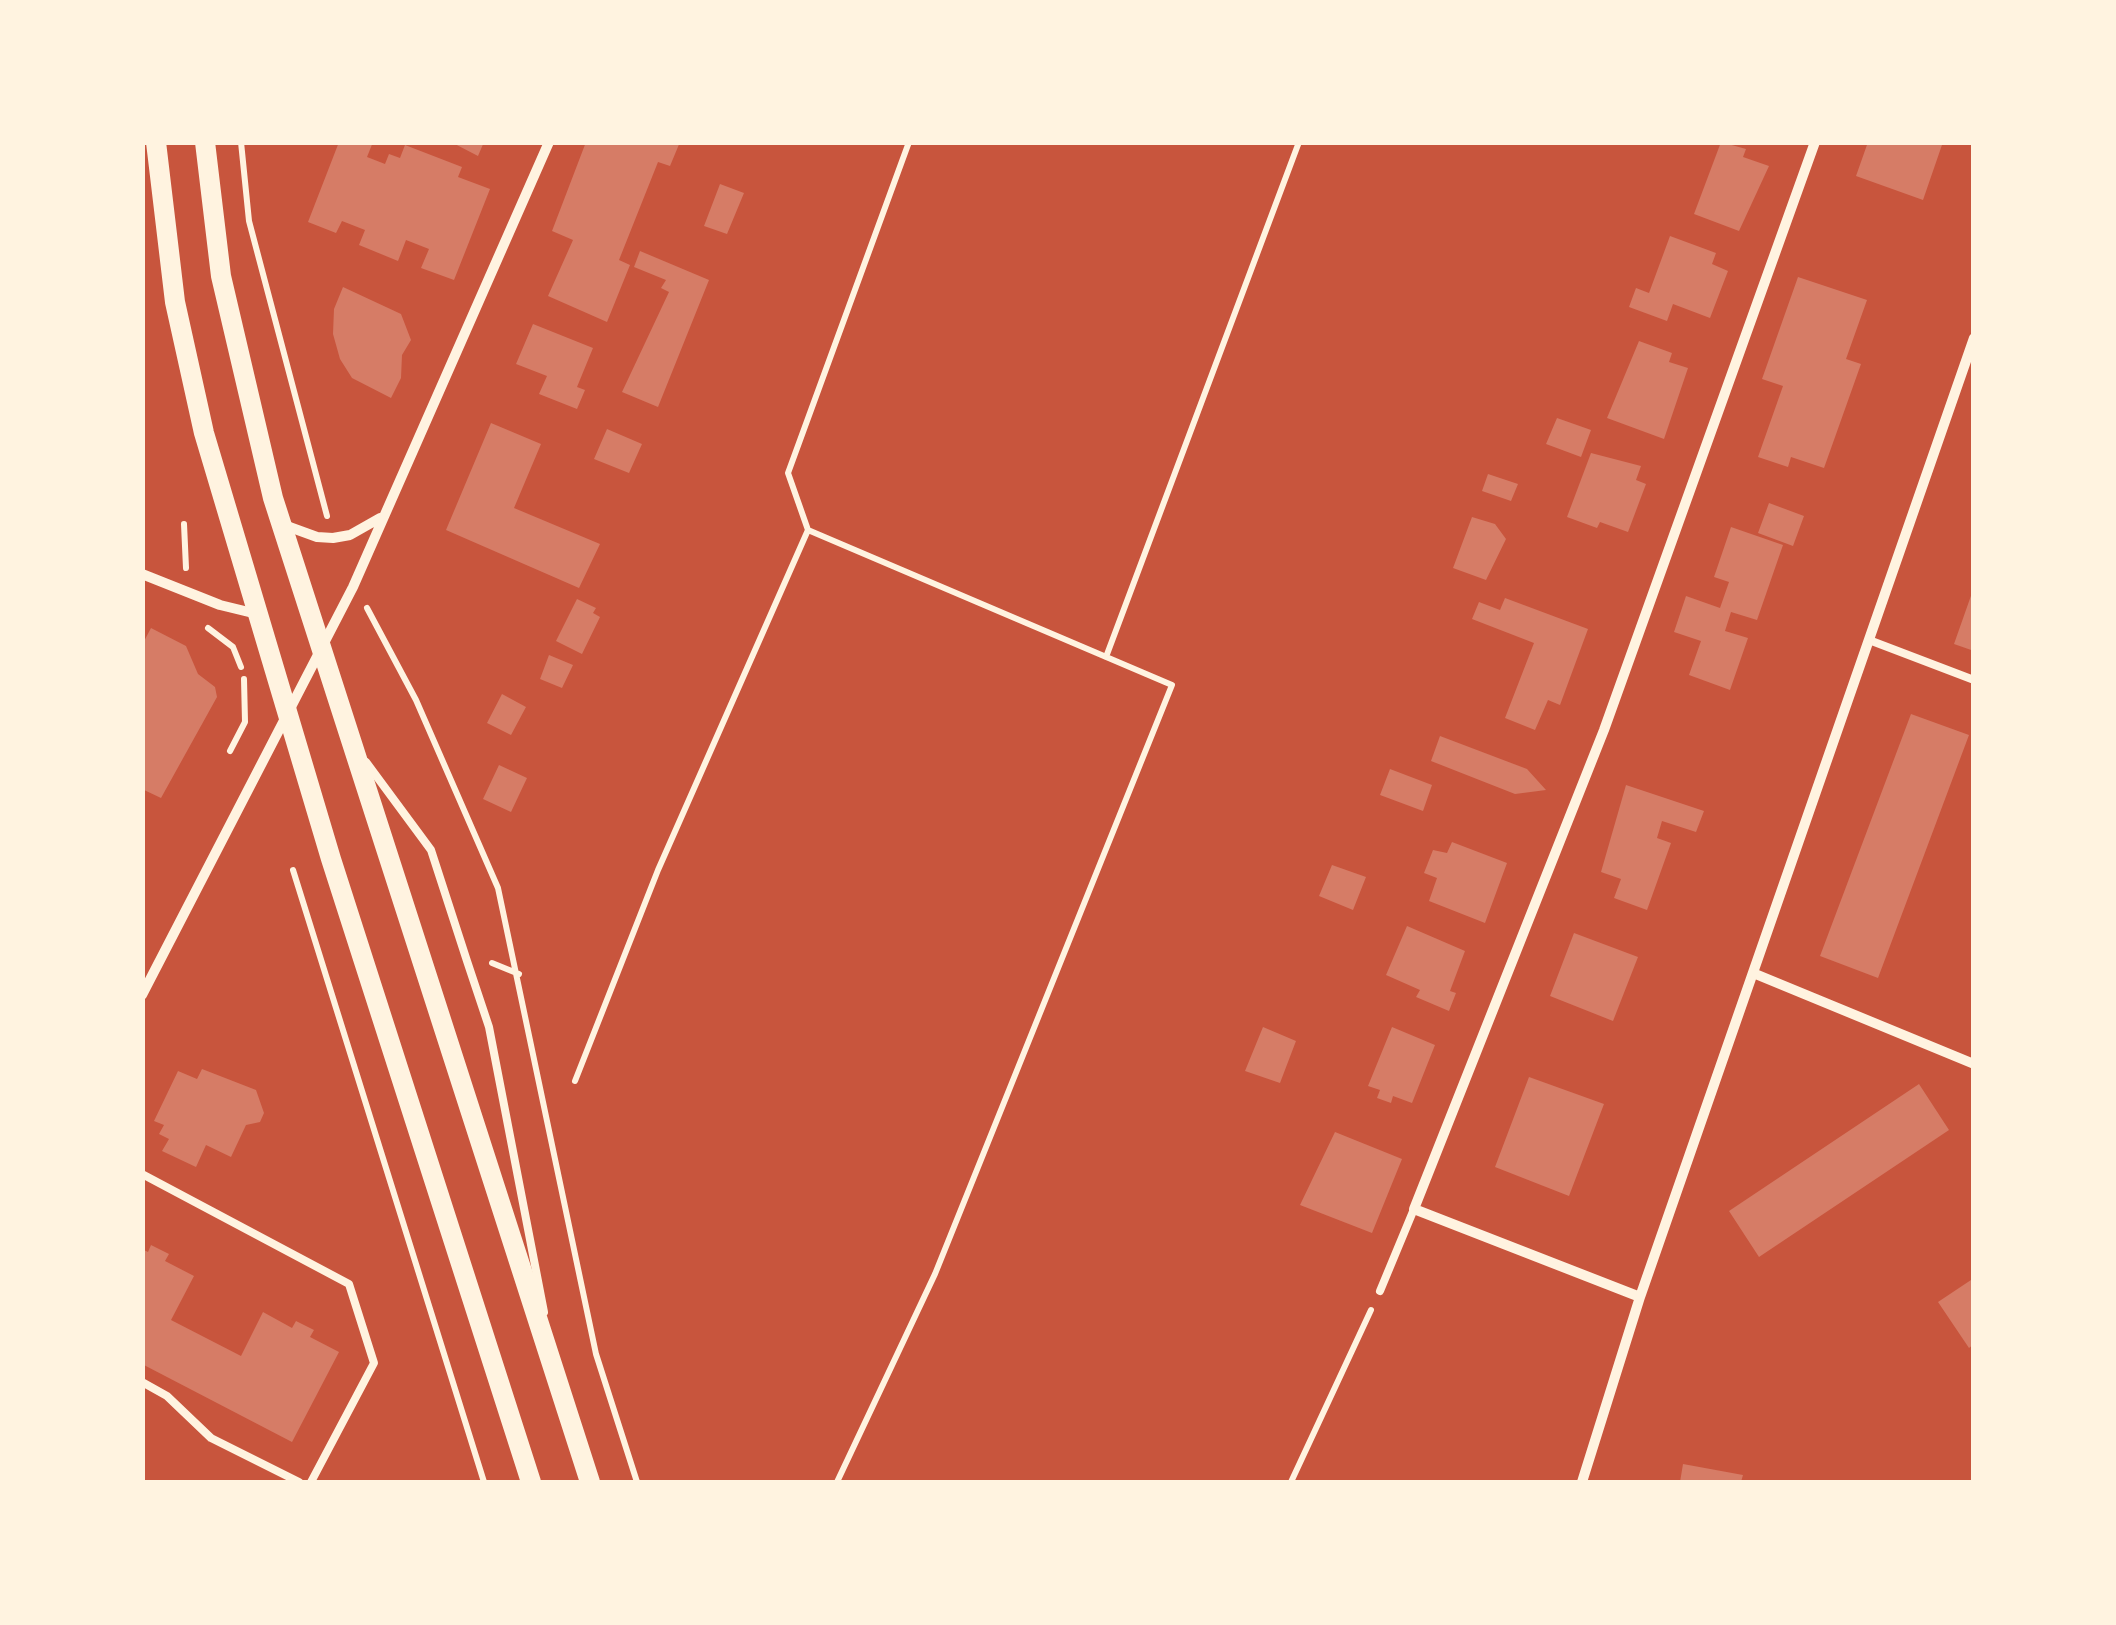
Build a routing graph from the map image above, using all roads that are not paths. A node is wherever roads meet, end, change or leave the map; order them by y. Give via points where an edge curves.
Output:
1 (156, 142) edge
2 (205, 142) edge
3 (548, 142) edge
4 (1815, 142) edge
5 (1974, 338) edge
6 (380, 517) junction
7 (281, 523) junction
8 (142, 574) edge
9 (258, 614) junction
10 (1869, 640) junction
11 (319, 648) junction
12 (1974, 680) edge
13 (286, 713) junction
14 (346, 736) junction
15 (1753, 974) junction
16 (142, 995) edge
17 (1974, 1064) edge
18 (142, 1174) edge
19 (1414, 1209) junction
20 (1380, 1291) road end
21 (1640, 1297) junction
22 (142, 1382) edge
23 (560, 1390) junction
24 (299, 1482) edge
25 (311, 1482) edge
26 (531, 1482) edge
27 (590, 1482) edge
28 (1582, 1482) edge

1 - 9 main road via 190,372
2 - 7 main road via 224,294
3 - 6 street
4 - 19 street via 1598,746
5 - 10 street
6 - 7 street via 334,538
6 - 11 street
7 - 11 main road
8 - 9 street
9 - 13 main road
10 - 12 lane
10 - 15 street
11 - 13 street
11 - 14 main road
13 - 16 street
13 - 26 main road
14 - 23 main road
14 - 23 lane via 432,850 489,1027
15 - 17 street
15 - 21 street
18 - 25 lane via 349,1284 374,1362
19 - 20 lane
19 - 21 street
21 - 28 street
22 - 24 lane via 211,1438
23 - 27 main road

